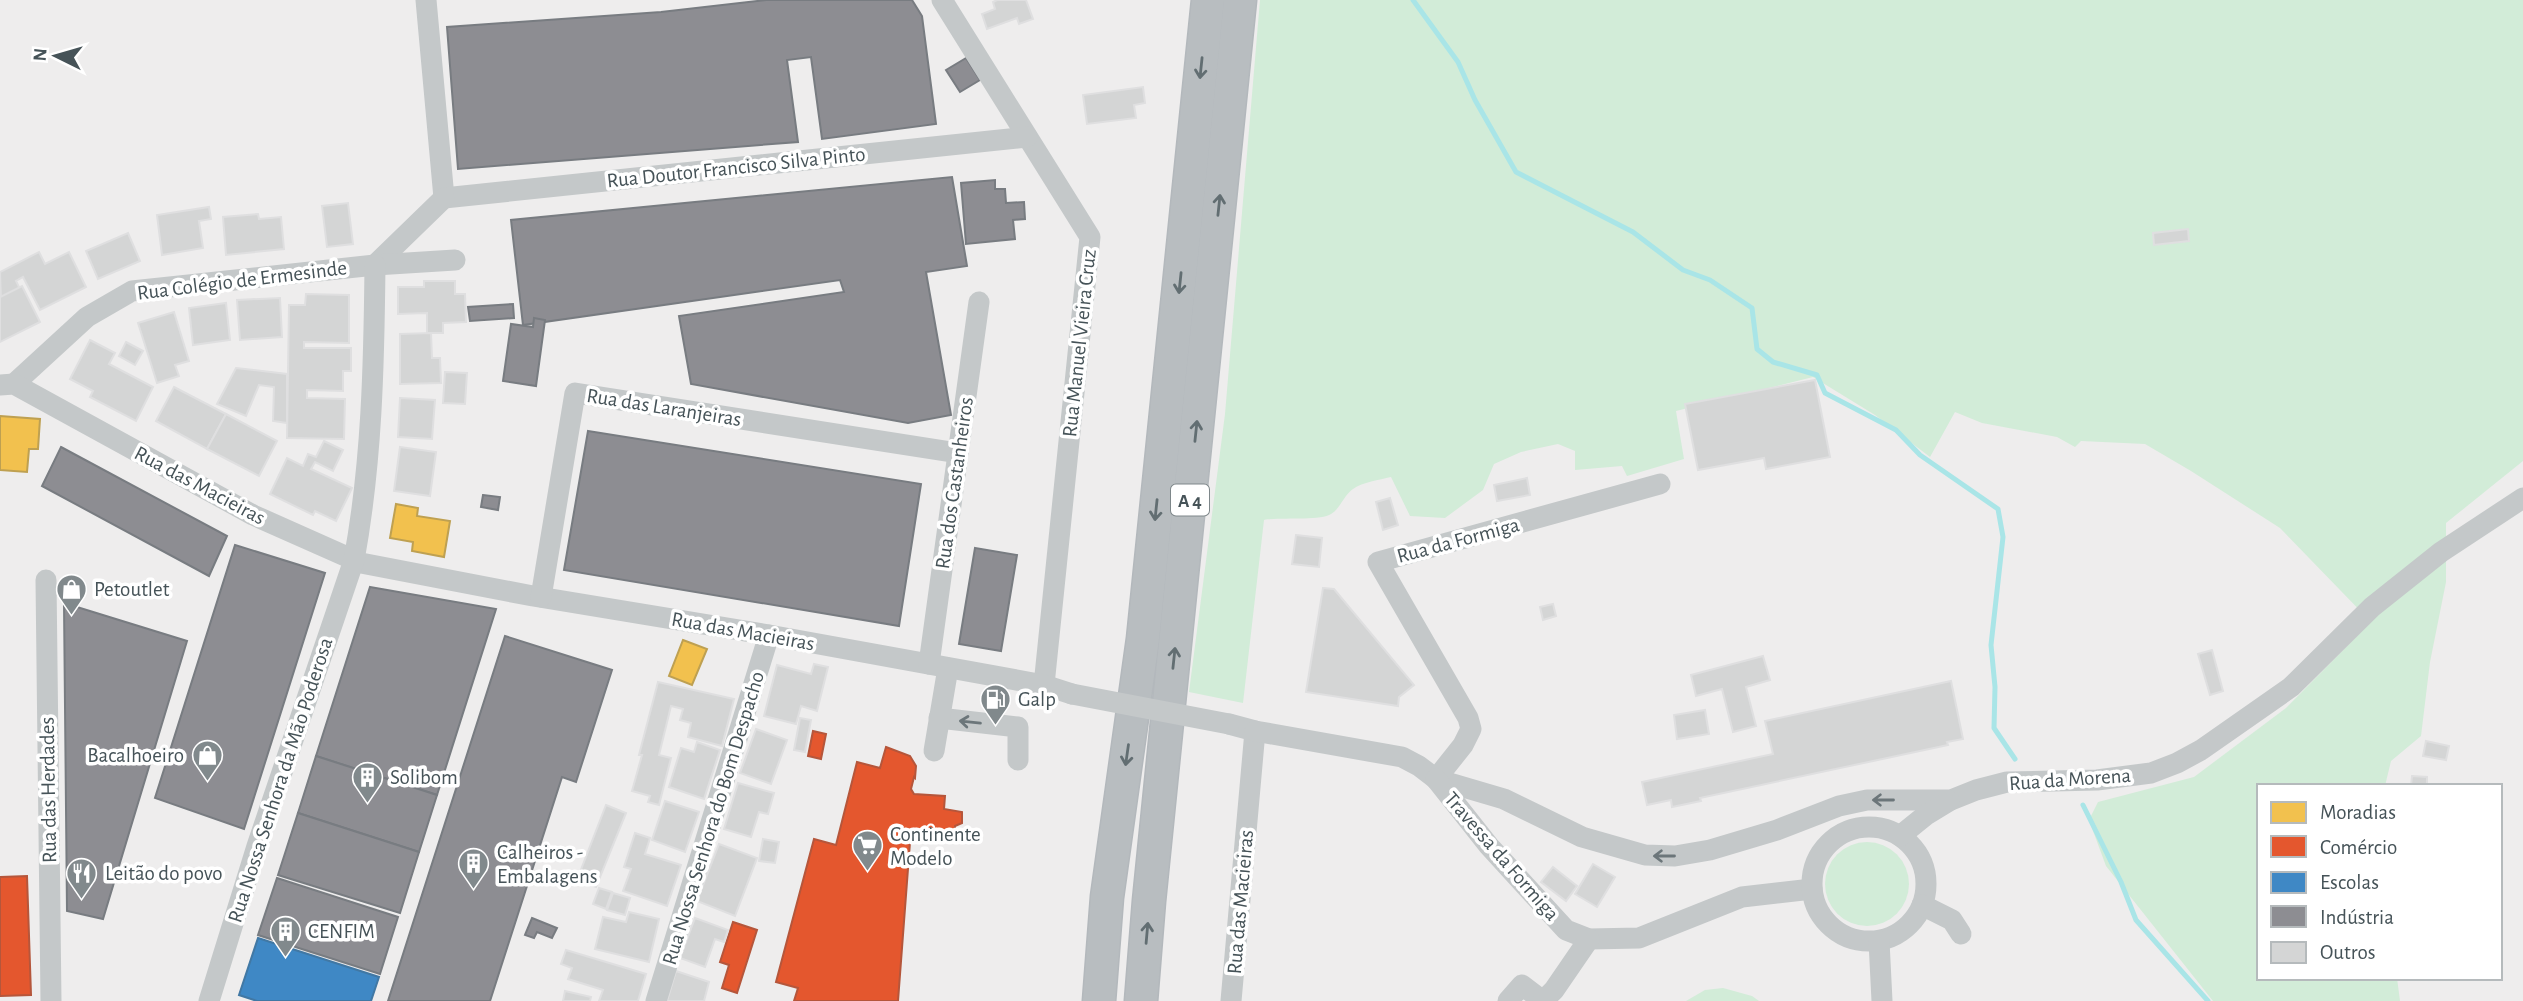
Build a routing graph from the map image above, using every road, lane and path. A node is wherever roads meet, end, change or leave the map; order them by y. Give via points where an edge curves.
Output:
1 (426, 0) edge
2 (942, 0) edge
3 (1208, 0) edge
4 (1240, 0) edge
5 (1027, 136) junction
6 (444, 198) junction
7 (455, 260) dead end
8 (375, 265) junction
9 (979, 302) dead end
10 (7, 384) edge
11 (958, 453) junction
12 (1660, 484) dead end
13 (2523, 498) edge
14 (354, 560) junction
15 (46, 580) dead end
16 (541, 597) junction
17 (769, 635) junction
18 (938, 666) junction
19 (1044, 685) junction
20 (939, 718) junction
21 (1255, 731) junction
22 (934, 751) dead end
23 (1018, 760) dead end
24 (1436, 779) junction
25 (1951, 800) junction
26 (1900, 836) junction
27 (1812, 889) junction
28 (1922, 905) junction
29 (1961, 934) dead end
30 (1589, 939) junction
31 (1879, 941) junction
32 (1883, 1000) edge
33 (51, 1001) edge
34 (209, 1001) edge
35 (656, 1001) edge
36 (1099, 1001) edge
37 (1141, 1001) edge
38 (1231, 1001) edge
39 (1508, 1001) edge
40 (1543, 1001) edge

1 - 6 street
2 - 5 street, Rua Manuel Vieira Cruz
3 -> 36 highway, A 4 via 1146,612 1107,897
37 -> 4 highway, A 4
5 - 6 street, Rua Doutor Francisco Silva Pinto
5 - 19 street, Rua Manuel Vieira Cruz via 1090,237
6 - 8 street
7 - 8 street, Rua Colégio de Ermesinde
8 - 10 street, Rua Colégio de Ermesinde via 132,291 87,317
8 - 14 street, Rua Nossa Senhora da Mão Poderosa via 373,408
9 - 11 street, Rua dos Castanheiros
10 - 14 street, Rua das Macieiras via 253,514
11 - 16 street, Rua das Laranjeiras via 575,393
11 - 18 street, Rua dos Castanheiros
12 - 24 street, Rua da Formiga via 1378,562 1471,729
13 - 25 street, Rua da Morena via 2441,552 2372,607 2291,687 2177,763 2123,778 2007,782
14 - 16 street, Rua das Macieiras
14 - 34 street, Rua Nossa Senhora da Mão Poderosa
15 - 33 street, Rua das Herdades
16 - 17 street, Rua das Macieiras
17 - 18 street, Rua das Macieiras
17 - 35 street, Rua Nossa Senhora do Bom Despacho
18 - 19 street, Rua das Macieiras
18 - 20 street, Rua dos Castanheiros
19 - 21 street, Rua das Macieiras, bridge
20 - 22 street, Rua dos Castanheiros
23 -> 20 street via 1018,727
21 - 24 street via 1402,757
21 - 38 street, Rua das Macieiras
25 -> 24 street, Rua da Morena via 1867,800 1710,850 1645,855 1582,837 1504,799
24 - 30 street, Travessa da Formiga via 1489,846 1566,930
25 - 26 street
26 - 27 street via 1866,827 1833,840 1814,870
26 - 28 street via 1924,867
27 - 30 street, Travessa da Formiga via 1742,897 1639,939
27 - 31 street via 1827,923 1860,941
28 - 29 street via 1952,920
28 - 31 street via 1912,922
30 - 40 street
31 - 32 street
39 - 40 street via 1522,985

